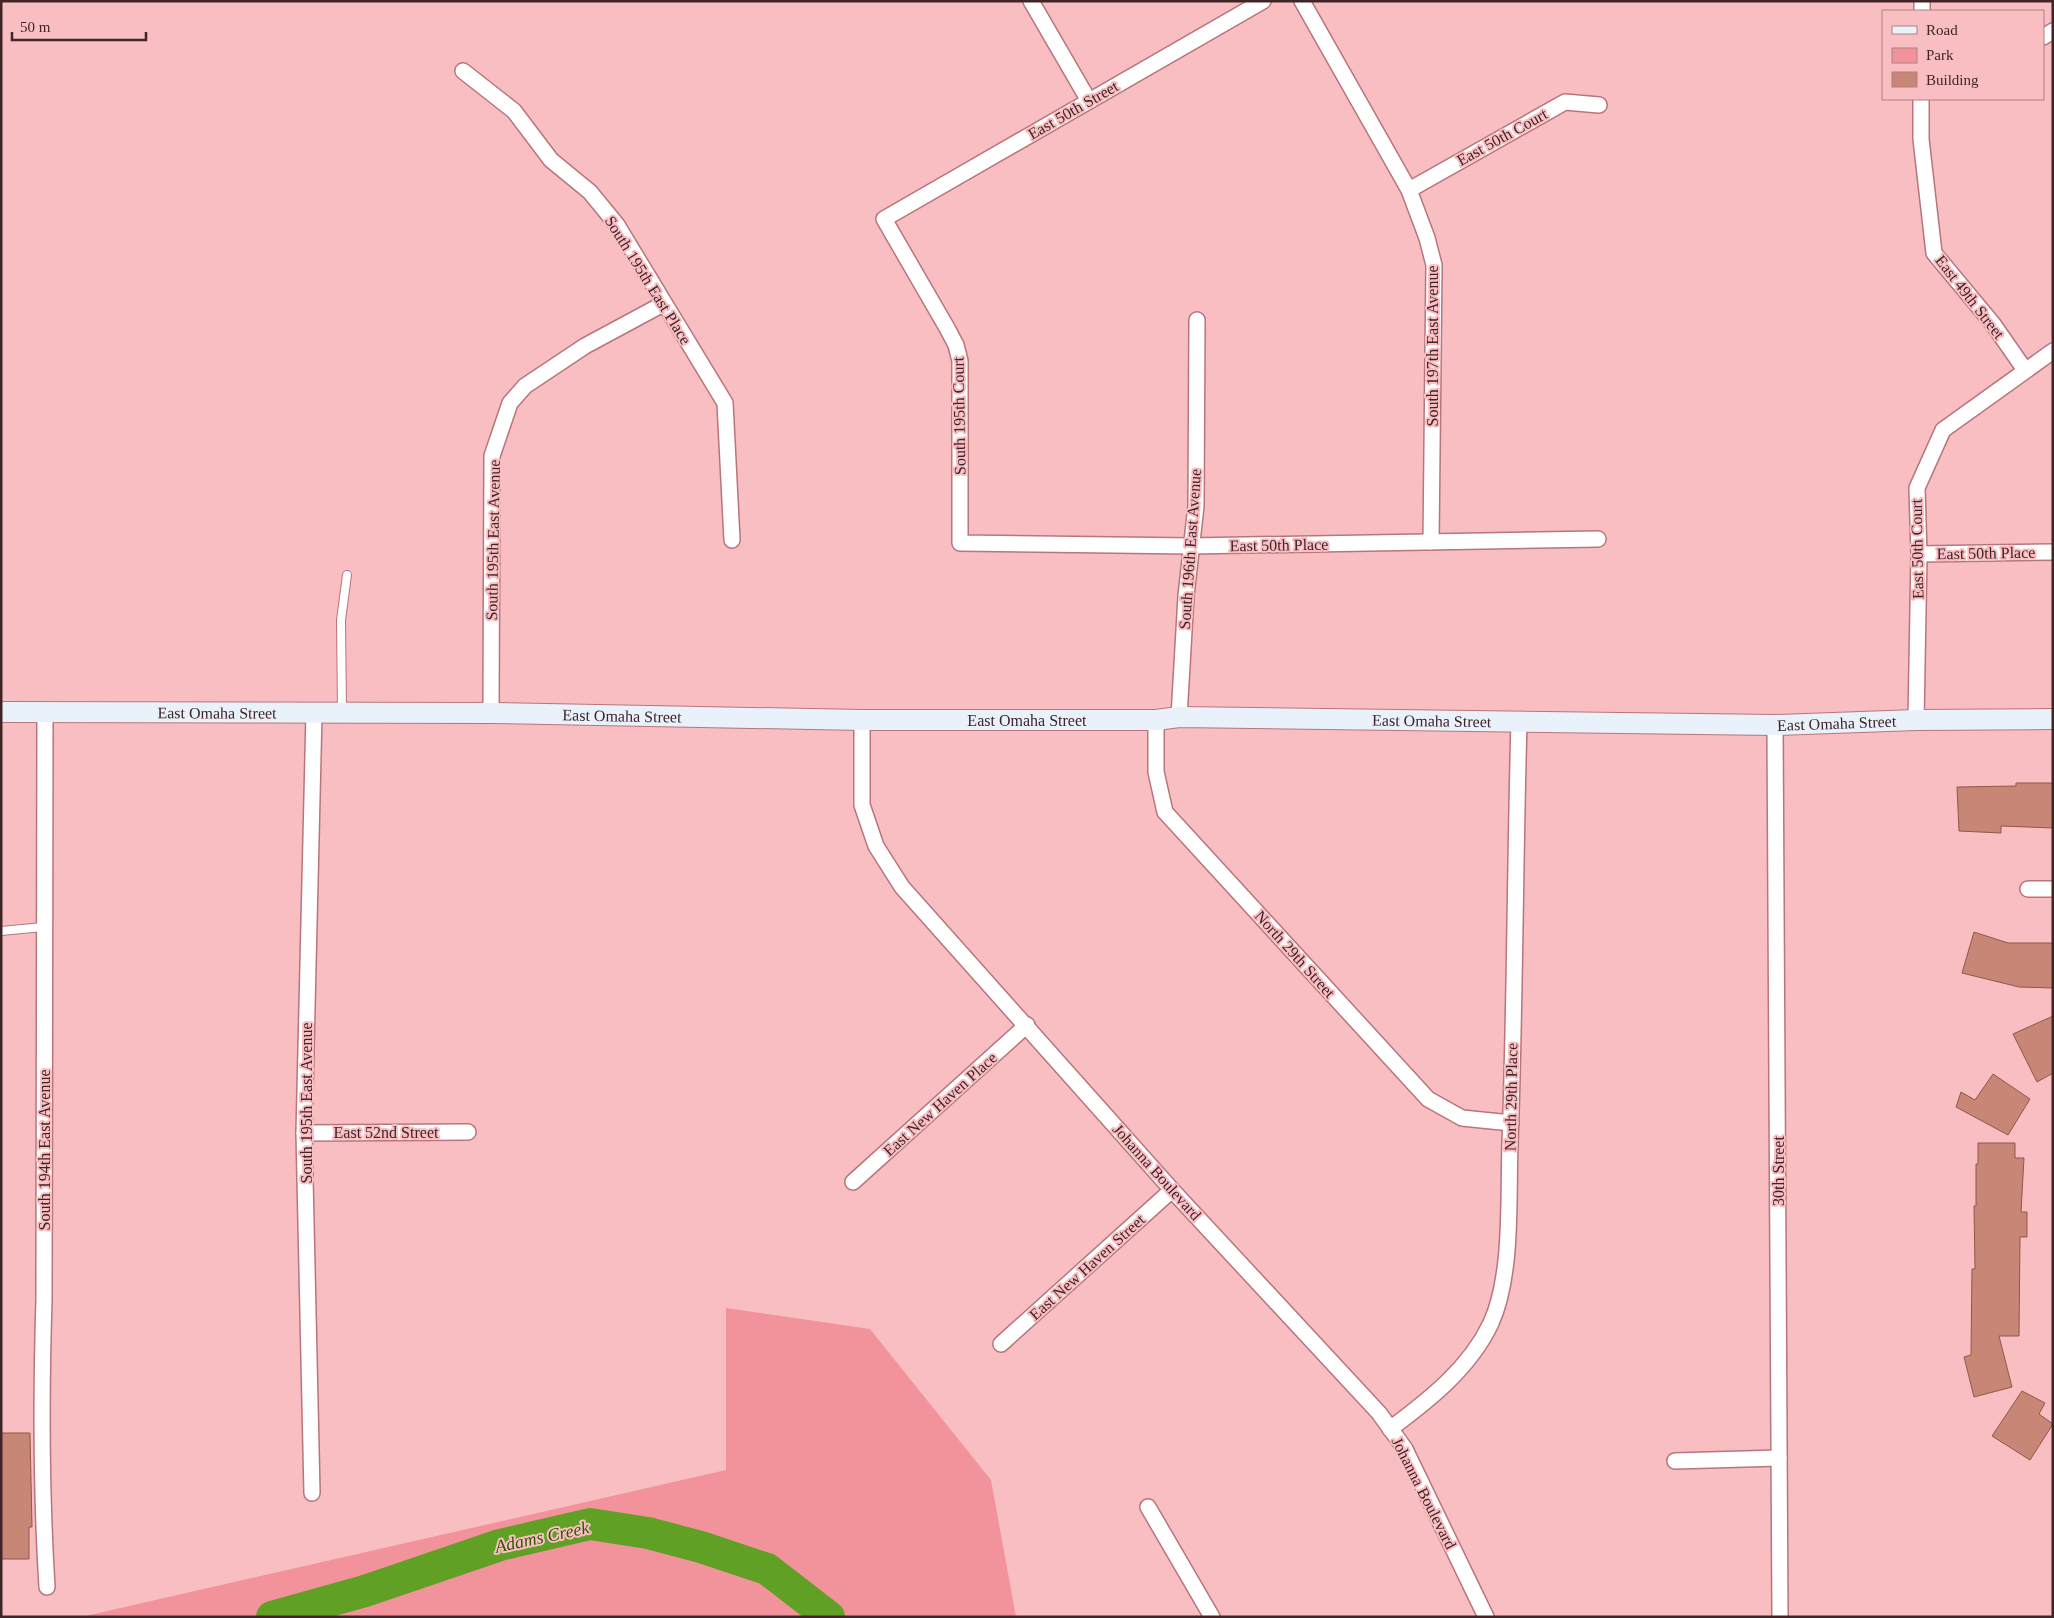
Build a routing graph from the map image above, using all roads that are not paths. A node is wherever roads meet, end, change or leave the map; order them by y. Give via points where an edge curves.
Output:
1 (1031, 1) edge
2 (1263, 1) edge
3 (1302, 1) edge
4 (463, 71) dead end
5 (1921, 100) edge
6 (1089, 101) junction
7 (1599, 105) dead end
8 (1409, 190) junction
9 (884, 219) joint
10 (664, 304) junction
11 (1197, 320) dead end
12 (2053, 351) edge
13 (2025, 370) junction
14 (1598, 539) dead end
15 (732, 540) dead end
16 (1431, 542) junction
17 (960, 543) joint
18 (1191, 546) junction
19 (2053, 552) edge
20 (1918, 554) junction
21 (347, 575) dead end
22 (1, 712) edge
23 (45, 713) junction
24 (314, 713) junction
25 (342, 713) junction
26 (491, 713) junction
27 (1179, 717) junction
28 (2053, 719) edge
29 (862, 720) junction
30 (1156, 720) junction
31 (1916, 720) junction
32 (1519, 722) junction
33 (1775, 725) junction
34 (2028, 889) dead end
35 (2053, 890) edge
36 (43, 927) junction
37 (1, 931) edge
38 (1026, 1025) junction
39 (1511, 1123) junction
40 (468, 1132) dead end
41 (304, 1133) junction
42 (853, 1182) dead end
43 (1172, 1190) junction
44 (1001, 1344) dead end
45 (1390, 1429) junction
46 (1779, 1458) junction
47 (1675, 1461) dead end
48 (312, 1493) dead end
49 (1148, 1507) dead end
50 (47, 1587) dead end
51 (1212, 1617) edge
52 (1486, 1617) edge
53 (1780, 1617) edge

1 - 6 street
2 - 6 street, East 50th Street
3 - 8 street, South 197th East Avenue
4 - 10 street, South 195th East Place via 514,111 552,160 590,192 617,225
5 - 13 street, East 49th Street via 1921,139 1934,253 1993,324
6 - 9 street, East 50th Street
7 - 8 street, East 50th Court via 1565,102
8 - 16 street, South 197th East Avenue via 1434,265
9 - 17 street, South 195th Court via 947,328 960,361
10 - 15 street, South 195th East Place via 725,403
10 - 26 street, South 195th East Avenue via 585,346 525,386 510,403 492,456
11 - 18 street, South 196th East Avenue via 1196,506
12 - 13 street, East 50th Court
13 - 20 street, East 50th Court via 1943,430 1917,488
14 - 16 street, East 50th Place
16 - 18 street, East 50th Place
17 - 18 street, East 50th Place
18 - 27 street, South 196th East Avenue
19 - 20 street, East 50th Place
20 - 31 street, East 50th Court
21 - 25 lane via 341,620
22 - 23 street, East Omaha Street
23 - 24 street, East Omaha Street
23 - 36 street, South 194th East Avenue
24 - 25 street, East Omaha Street
24 - 41 street, South 195th East Avenue
25 - 26 street, East Omaha Street
26 - 29 street, East Omaha Street
27 - 30 street, East Omaha Street
27 - 32 street, East Omaha Street
28 - 31 street, East Omaha Street
29 - 30 street, East Omaha Street
29 - 38 street, Johanna Boulevard via 862,805 876,846 902,887
30 - 39 street, North 29th Street via 1156,772 1165,812 1428,1099 1462,1118
31 - 33 street, East Omaha Street
32 - 33 street, East Omaha Street
32 - 39 street, North 29th Place
33 - 46 street, 30th Street
34 - 35 street
36 - 37 lane
36 - 50 street, South 194th East Avenue via 44,1298 41,1395
38 - 42 street, East New Haven Place
38 - 43 street, Johanna Boulevard
39 - 45 street, North 29th Place via 1505,1263 1501,1292 1491,1323 1457,1372
40 - 41 street, East 52nd Street
41 - 48 street, South 195th East Avenue
43 - 44 street, East New Haven Street
43 - 45 street, Johanna Boulevard via 1379,1413
45 - 52 street, Johanna Boulevard via 1405,1449
46 - 47 street
46 - 53 street, 30th Street
49 - 51 street

